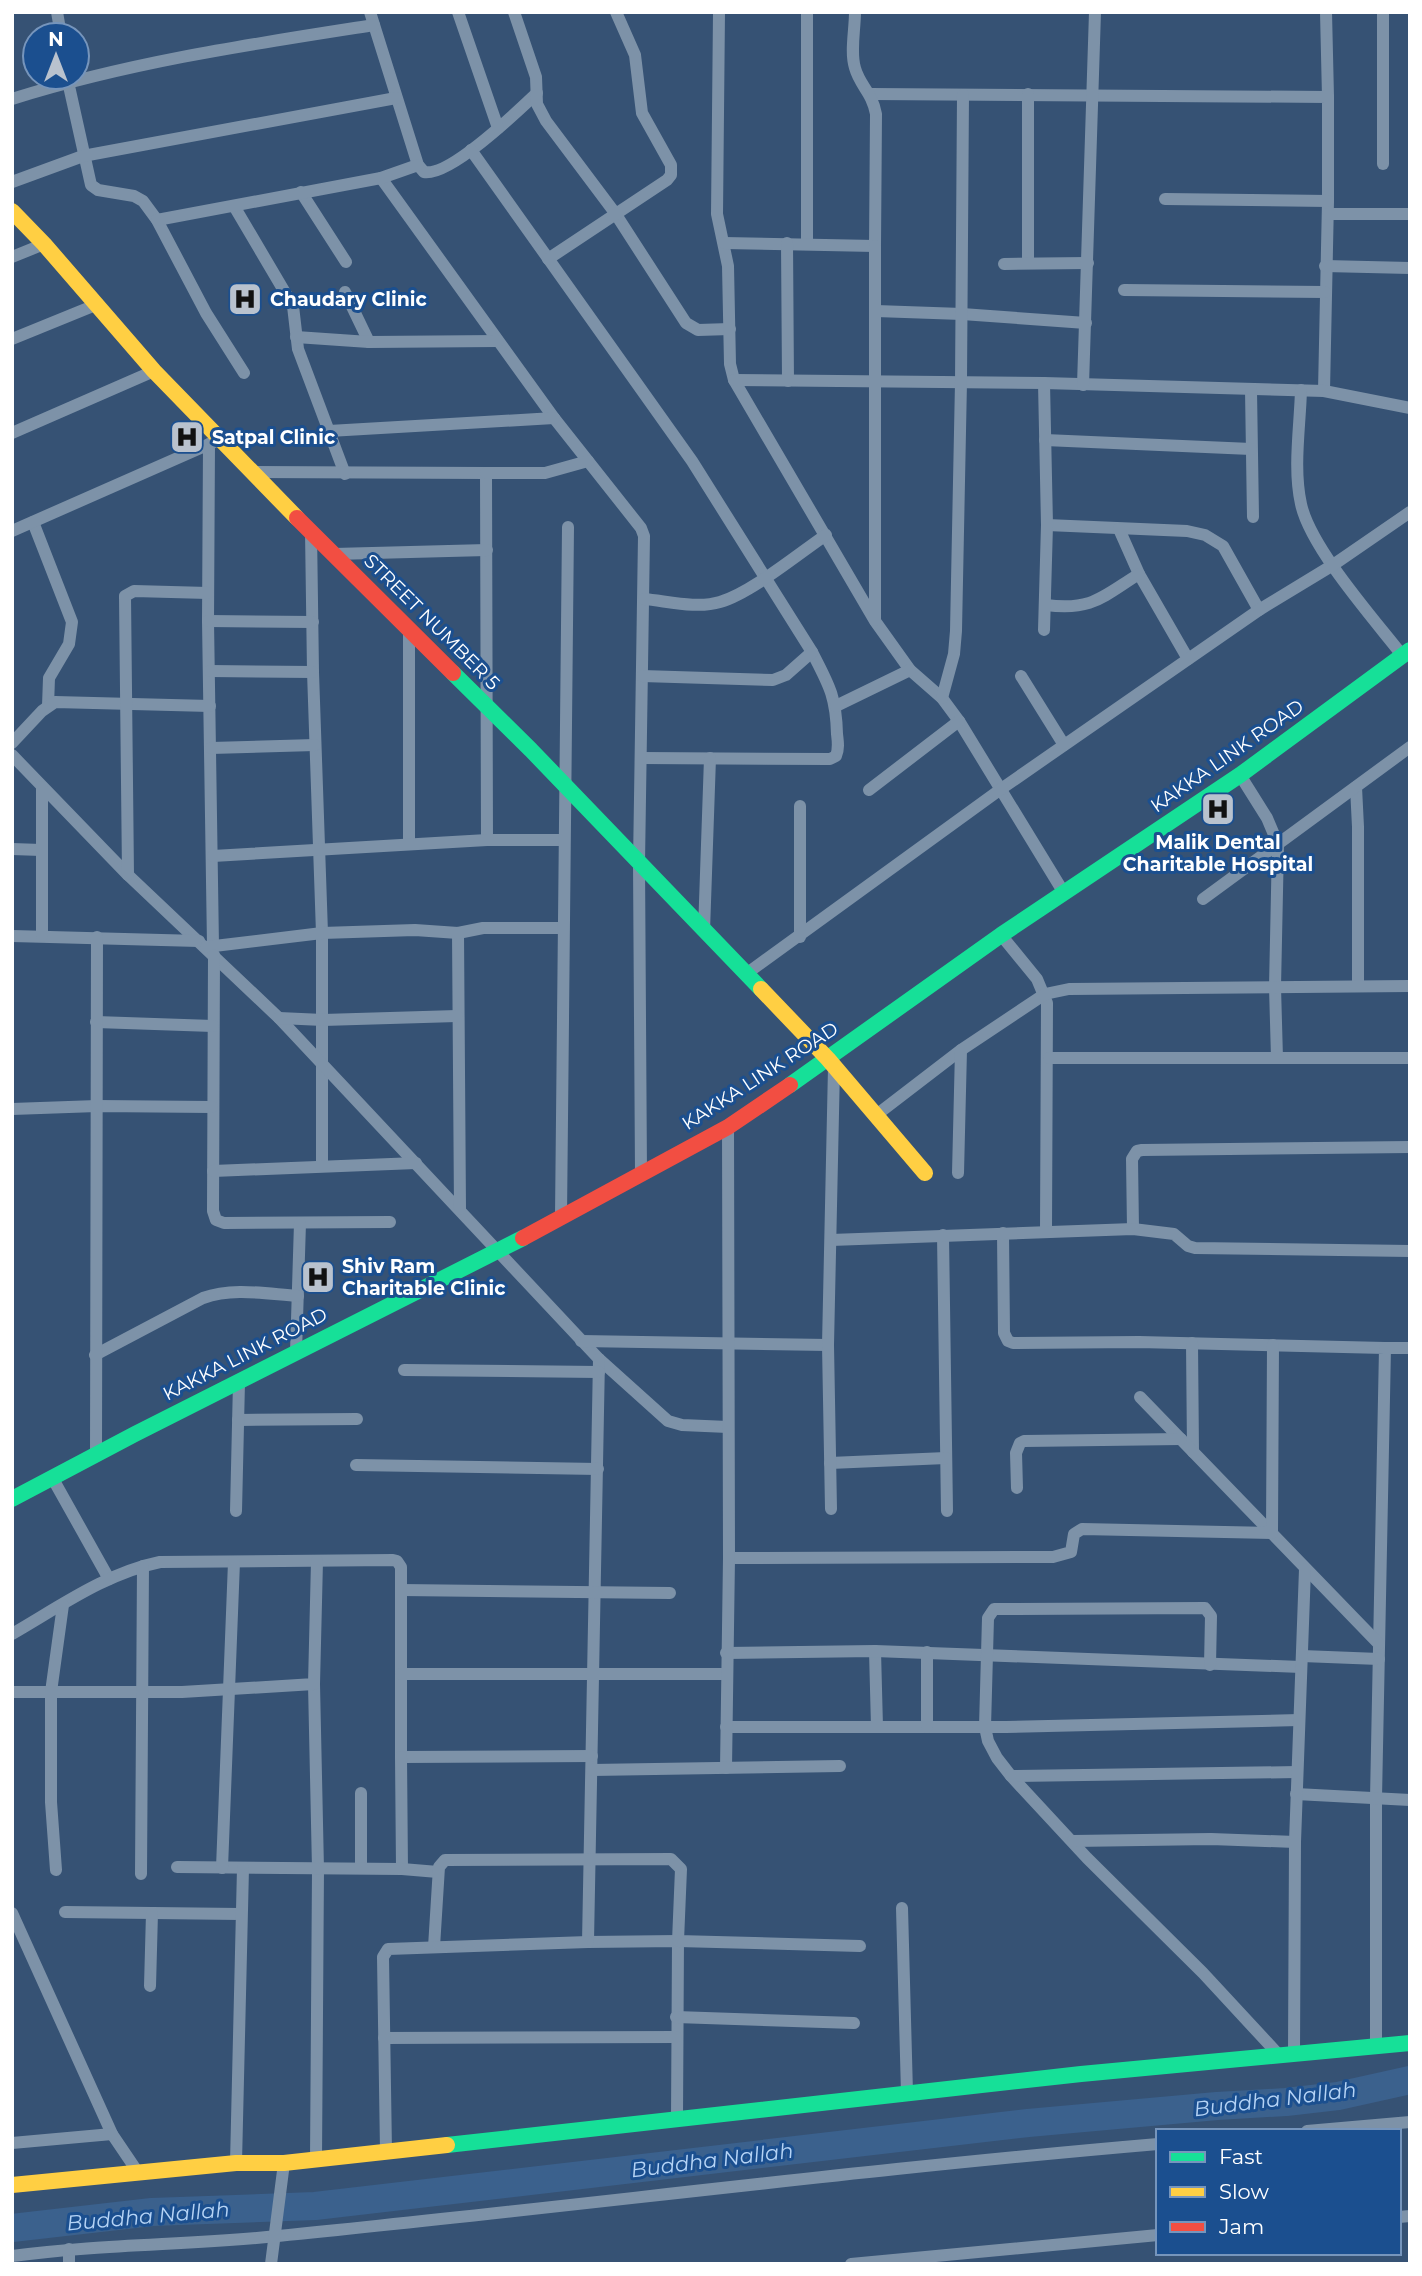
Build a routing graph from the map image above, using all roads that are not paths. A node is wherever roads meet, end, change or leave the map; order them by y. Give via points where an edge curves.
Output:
1 (458, 12) edge
2 (514, 12) edge
3 (616, 12) edge
4 (719, 12) edge
5 (807, 12) edge
6 (855, 12) edge
7 (1095, 12) edge
8 (1326, 12) edge
9 (1383, 12) edge
10 (372, 18) edge
11 (91, 74) edge
12 (34, 91) edge
13 (70, 91) edge
14 (537, 93) junction
15 (871, 94) junction
16 (1028, 94) junction
17 (1091, 94) junction
18 (963, 95) junction
19 (1328, 97) junction
20 (396, 98) junction
21 (12, 99) edge
22 (498, 128) junction
23 (471, 150) junction
24 (83, 156) junction
25 (1383, 164) dead end
26 (418, 166) junction
27 (381, 178) junction
28 (12, 182) edge
29 (301, 192) junction
30 (1165, 199) dead end
31 (234, 206) junction
32 (1328, 207) junction
33 (12, 211) edge
34 (615, 213) junction
35 (1410, 214) edge
36 (157, 220) junction
37 (724, 243) junction
38 (787, 243) junction
39 (807, 243) junction
40 (44, 244) junction
41 (875, 246) junction
42 (12, 257) edge
43 (548, 259) junction
44 (346, 262) dead end
45 (1028, 263) junction
46 (1088, 263) junction
47 (1004, 264) dead end
48 (1325, 265) junction
49 (1410, 268) edge
50 (1124, 290) dead end
51 (345, 292) dead end
52 (1325, 292) junction
53 (98, 304) junction
54 (876, 311) junction
55 (962, 314) junction
56 (1086, 323) junction
57 (730, 329) junction
58 (296, 337) junction
59 (12, 339) edge
60 (498, 341) junction
61 (369, 342) junction
62 (154, 371) junction
63 (244, 373) dead end
64 (734, 380) junction
65 (788, 381) junction
66 (874, 381) junction
67 (961, 382) junction
68 (1044, 383) junction
69 (1083, 385) junction
70 (1251, 390) junction
71 (1301, 390) junction
72 (1324, 391) junction
73 (1410, 408) edge
74 (554, 418) junction
75 (329, 431) junction
76 (12, 433) edge
77 (1045, 440) junction
78 (215, 441) junction
79 (1251, 449) junction
80 (588, 461) junction
81 (251, 472) junction
82 (486, 473) junction
83 (345, 474) junction
84 (1410, 512) edge
85 (1253, 517) dead end
86 (33, 522) junction
87 (1047, 525) junction
88 (568, 527) dead end
89 (1119, 529) junction
90 (12, 531) edge
91 (312, 531) junction
92 (826, 535) junction
93 (487, 550) junction
94 (334, 554) junction
95 (1334, 565) junction
96 (1139, 575) junction
97 (765, 577) junction
98 (208, 593) junction
99 (644, 599) junction
100 (1046, 605) junction
101 (1259, 610) junction
102 (208, 621) junction
103 (875, 621) junction
104 (313, 622) junction
105 (409, 629) junction
106 (1044, 630) dead end
107 (811, 652) junction
108 (1406, 653) edge
109 (1188, 659) junction
110 (910, 670) junction
111 (210, 671) junction
112 (313, 672) junction
113 (642, 676) junction
114 (1021, 676) dead end
115 (942, 698) junction
116 (125, 704) junction
117 (48, 706) junction
118 (210, 706) junction
119 (836, 706) junction
120 (488, 708) junction
121 (959, 721) junction
122 (12, 743) edge
123 (315, 745) junction
124 (1065, 745) junction
125 (1410, 747) edge
126 (211, 748) junction
127 (12, 755) edge
128 (641, 758) junction
129 (710, 758) junction
130 (1240, 775) junction
131 (564, 785) junction
132 (42, 787) junction
133 (1356, 787) junction
134 (1000, 789) junction
135 (869, 790) dead end
136 (800, 806) dead end
137 (487, 840) junction
138 (563, 840) junction
139 (409, 844) junction
140 (1278, 844) junction
141 (319, 848) junction
142 (12, 849) edge
143 (41, 850) junction
144 (212, 856) junction
145 (639, 863) junction
146 (128, 875) junction
147 (1064, 893) junction
148 (1203, 898) dead end
149 (563, 928) junction
150 (704, 931) junction
151 (322, 933) junction
152 (458, 933) junction
153 (1002, 935) junction
154 (12, 936) edge
155 (42, 936) junction
156 (97, 937) junction
157 (800, 937) junction
158 (208, 947) junction
159 (746, 975) junction
160 (1358, 986) junction
161 (1410, 986) edge
162 (1275, 987) junction
163 (1045, 994) junction
164 (457, 1016) junction
165 (279, 1018) junction
166 (323, 1020) junction
167 (96, 1022) junction
168 (213, 1026) junction
169 (961, 1050) junction
170 (1049, 1058) junction
171 (1277, 1058) junction
172 (1410, 1058) edge
173 (831, 1063) junction
174 (324, 1067) junction
175 (97, 1106) junction
176 (212, 1107) junction
177 (12, 1109) edge
178 (874, 1116) junction
179 (728, 1127) junction
180 (1410, 1147) edge
181 (416, 1163) junction
182 (322, 1165) junction
183 (213, 1171) junction
184 (925, 1173) dead end
185 (958, 1173) dead end
186 (641, 1174) junction
187 (460, 1209) junction
188 (561, 1217) junction
189 (390, 1222) dead end
190 (300, 1223) junction
191 (1133, 1229) junction
192 (1046, 1231) junction
193 (1003, 1233) junction
194 (943, 1235) junction
195 (831, 1240) junction
196 (499, 1251) junction
197 (1410, 1251) edge
198 (298, 1296) junction
199 (581, 1341) junction
200 (728, 1343) junction
201 (1192, 1343) junction
202 (828, 1345) junction
203 (1273, 1345) junction
204 (1385, 1348) junction
205 (1410, 1348) edge
206 (296, 1352) junction
207 (95, 1355) junction
208 (599, 1366) junction
209 (404, 1370) dead end
210 (239, 1382) junction
211 (1140, 1396) dead end
212 (357, 1419) dead end
213 (238, 1420) junction
214 (728, 1427) junction
215 (1181, 1439) junction
216 (1194, 1452) junction
217 (96, 1455) junction
218 (946, 1458) junction
219 (831, 1463) junction
220 (356, 1465) dead end
221 (598, 1469) junction
222 (53, 1479) junction
223 (1017, 1488) dead end
224 (12, 1499) edge
225 (831, 1509) dead end
226 (236, 1511) dead end
227 (947, 1511) dead end
228 (1272, 1533) junction
229 (729, 1558) junction
230 (317, 1561) junction
231 (234, 1562) junction
232 (143, 1566) junction
233 (1305, 1569) junction
234 (109, 1579) junction
235 (401, 1590) junction
236 (594, 1591) junction
237 (670, 1593) dead end
238 (63, 1605) junction
239 (12, 1634) edge
240 (1379, 1644) junction
241 (875, 1651) junction
242 (927, 1652) junction
243 (726, 1653) junction
244 (987, 1656) junction
245 (1379, 1659) junction
246 (1301, 1662) junction
247 (1210, 1665) junction
248 (401, 1674) junction
249 (726, 1674) junction
250 (593, 1676) junction
251 (314, 1684) junction
252 (230, 1689) junction
253 (12, 1692) edge
254 (51, 1692) junction
255 (141, 1692) junction
256 (1299, 1720) junction
257 (726, 1727) junction
258 (877, 1727) junction
259 (927, 1727) junction
260 (985, 1727) junction
261 (401, 1756) junction
262 (592, 1756) junction
263 (840, 1766) dead end
264 (726, 1768) junction
265 (592, 1770) junction
266 (1297, 1772) junction
267 (1011, 1776) junction
268 (361, 1793) dead end
269 (1296, 1794) junction
270 (1376, 1798) junction
271 (1410, 1800) edge
272 (1073, 1841) junction
273 (1295, 1842) junction
274 (590, 1860) junction
275 (177, 1867) dead end
276 (222, 1868) junction
277 (243, 1868) junction
278 (361, 1868) junction
279 (402, 1869) junction
280 (56, 1870) dead end
281 (317, 1870) junction
282 (438, 1872) junction
283 (141, 1874) dead end
284 (902, 1908) dead end
285 (65, 1912) dead end
286 (12, 1913) edge
287 (152, 1913) junction
288 (240, 1914) junction
289 (678, 1941) junction
290 (588, 1942) junction
291 (860, 1946) dead end
292 (434, 1947) junction
293 (150, 1986) dead end
294 (676, 2017) junction
295 (854, 2023) dead end
296 (676, 2037) junction
297 (384, 2038) junction
298 (1409, 2043) edge
299 (1376, 2047) junction
300 (1410, 2052) edge
301 (1286, 2053) junction
302 (907, 2093) junction
303 (677, 2118) junction
304 (1410, 2122) edge
305 (1330, 2129) edge
306 (113, 2134) junction
307 (12, 2143) edge
308 (1156, 2144) edge
309 (386, 2151) junction
310 (316, 2160) junction
311 (236, 2163) junction
312 (283, 2169) junction
313 (137, 2171) junction
314 (12, 2185) edge
315 (275, 2231) junction
316 (1156, 2235) edge
317 (69, 2249) junction
318 (12, 2256) edge
319 (69, 2264) edge
320 (271, 2264) edge
321 (851, 2264) edge

1 - 22 street
2 - 14 street
3 - 34 street via 635,55 642,113 672,170 667,180
4 - 37 street via 717,214
5 - 39 street
6 - 15 street via 854,66
7 - 17 street
8 - 19 street
9 - 25 street
10 - 11 street
10 - 20 street
12 - 21 street
13 - 24 street
14 - 22 street
14 - 34 street via 540,112
15 - 18 street
15 - 41 street via 876,114
16 - 17 street
16 - 18 street
16 - 45 street
17 - 19 street
17 - 46 street
18 - 55 street
19 - 32 street
20 - 24 street
20 - 26 street
22 - 23 street
23 - 26 street via 435,172 424,172
23 - 43 street
24 - 28 street
24 - 36 street via 90,185 138,197
26 - 27 street
27 - 29 street
27 - 60 street
29 - 31 street
29 - 44 street
30 - 32 street
31 - 36 street
31 - 58 street via 289,297
32 - 35 street
32 - 48 street
33 - 40 street, STREET NUMBER 5
34 - 43 street
34 - 57 street via 686,323 698,330
36 - 63 street
37 - 38 street
37 - 57 street
38 - 39 street
38 - 65 street
39 - 41 street
40 - 42 street
40 - 53 street, STREET NUMBER 5
41 - 54 street
43 - 97 street via 692,461
45 - 46 street
45 - 47 street
46 - 56 street
48 - 49 street
48 - 52 street
50 - 52 street
51 - 61 street
52 - 72 street
53 - 59 street
53 - 62 street, STREET NUMBER 5
54 - 55 street
54 - 66 street
55 - 56 street
55 - 67 street
56 - 69 street
57 - 64 street
58 - 61 street
58 - 75 street
60 - 61 street
60 - 74 street
62 - 76 street
62 - 78 street, STREET NUMBER 5
64 - 65 street
64 - 92 street
65 - 66 street
66 - 67 street
66 - 103 street
67 - 68 street
67 - 115 street via 956,631
68 - 69 street
68 - 77 street
69 - 70 street
70 - 71 street
70 - 79 street
71 - 72 street
71 - 95 street via 1300,500 1304,518
72 - 73 street
74 - 75 street
74 - 80 street
75 - 83 street
77 - 79 street
77 - 87 street
78 - 81 street, STREET NUMBER 5
78 - 86 street
78 - 98 street
79 - 85 street
80 - 82 street via 545,473
80 - 99 street via 641,528
81 - 83 street
81 - 91 street, STREET NUMBER 5
82 - 83 street
82 - 93 street
84 - 95 street
86 - 90 street
86 - 117 street via 72,622 69,644 48,678
87 - 89 street
87 - 100 street
88 - 131 street
89 - 96 street
89 - 101 street via 1187,531 1215,539
91 - 94 street, STREET NUMBER 5
91 - 104 street
92 - 97 street
92 - 103 street
93 - 94 street
93 - 120 street
94 - 105 street, STREET NUMBER 5
95 - 101 street
95 - 108 street
96 - 100 street via 1082,606
96 - 109 street
97 - 99 street via 720,602
97 - 107 street
98 - 102 street
98 - 116 street via 127,594
99 - 113 street
100 - 106 street
101 - 109 street
102 - 104 street
102 - 111 street
103 - 110 street
104 - 112 street
105 - 120 street, STREET NUMBER 5
105 - 139 street
107 - 113 street via 786,675 773,680
107 - 119 street
108 - 130 street, KAKKA LINK ROAD
109 - 124 street
110 - 115 street
110 - 119 street
111 - 112 street
111 - 118 street
112 - 123 street
113 - 128 street
114 - 124 street
115 - 121 street
116 - 117 street via 67,701
116 - 118 street
116 - 146 street
117 - 122 street
118 - 126 street
119 - 129 street via 838,749 834,758
120 - 131 street, STREET NUMBER 5
120 - 137 street
121 - 134 street
121 - 135 street
123 - 126 street
123 - 141 street
124 - 134 street
125 - 133 street
126 - 144 street
127 - 132 street
128 - 129 street
128 - 145 street
129 - 150 street
130 - 140 street
130 - 147 street, KAKKA LINK ROAD
131 - 138 street
131 - 145 street, STREET NUMBER 5
132 - 143 street
132 - 146 street
133 - 140 street
133 - 160 street
134 - 147 street
134 - 157 street
136 - 157 street
137 - 138 street
137 - 139 street
138 - 149 street
139 - 141 street
140 - 148 street
140 - 162 street
141 - 144 street
141 - 151 street
142 - 143 street
143 - 155 street
144 - 158 street
145 - 150 street, STREET NUMBER 5
145 - 186 street
146 - 158 street
147 - 153 street, KAKKA LINK ROAD
149 - 152 street via 483,928
149 - 188 street
150 - 159 street, STREET NUMBER 5
151 - 152 street
151 - 158 street
151 - 166 street
152 - 164 street
153 - 163 street
153 - 173 street, KAKKA LINK ROAD
154 - 155 street
155 - 156 street
156 - 158 street
156 - 167 street
157 - 159 street
158 - 165 street
158 - 168 street
159 - 173 street, STREET NUMBER 5
160 - 161 street
160 - 162 street
162 - 163 street via 1069,989
162 - 171 street
163 - 169 street
163 - 170 street
164 - 166 street
164 - 187 street
165 - 166 street
165 - 174 street
166 - 174 street
167 - 168 street
167 - 175 street
168 - 176 street
169 - 178 street
169 - 185 street
170 - 171 street
170 - 192 street
171 - 172 street
173 - 178 street, STREET NUMBER 5
173 - 179 street, KAKKA LINK ROAD
173 - 195 street
174 - 181 street
174 - 182 street
175 - 176 street
175 - 177 street
175 - 207 street
176 - 183 street
178 - 184 street, STREET NUMBER 5
179 - 186 street, KAKKA LINK ROAD
179 - 200 street
180 - 191 street via 1136,1151 1132,1159
181 - 182 street
181 - 187 street
182 - 183 street
183 - 190 street via 213,1211 219,1222
186 - 188 street, KAKKA LINK ROAD
187 - 196 street
188 - 196 street, KAKKA LINK ROAD
189 - 190 street
190 - 198 street
191 - 192 street
191 - 197 street via 1174,1234 1195,1248
192 - 193 street
193 - 194 street
193 - 201 street via 1003,1328 1009,1341
194 - 195 street
194 - 218 street
195 - 202 street
196 - 199 street
196 - 206 street, KAKKA LINK ROAD
198 - 206 street
198 - 207 street via 217,1293
199 - 200 street
199 - 208 street
200 - 202 street
200 - 214 street
201 - 203 street
201 - 216 street
202 - 219 street
203 - 204 street
203 - 228 street
204 - 205 street
204 - 240 street
206 - 210 street, KAKKA LINK ROAD
207 - 217 street
208 - 209 street
208 - 214 street via 668,1422
208 - 221 street
210 - 213 street
210 - 217 street, KAKKA LINK ROAD
211 - 215 street
212 - 213 street
213 - 226 street
214 - 229 street
215 - 216 street
215 - 223 street via 1024,1441 1016,1453
216 - 228 street
217 - 222 street, KAKKA LINK ROAD
218 - 219 street
218 - 227 street
219 - 225 street
220 - 221 street
221 - 236 street
222 - 224 street, KAKKA LINK ROAD
222 - 234 street
228 - 229 street via 1082,1529 1074,1534 1071,1552 1053,1557
228 - 233 street
229 - 243 street
230 - 231 street
230 - 235 street via 397,1561
230 - 251 street
231 - 232 street
231 - 252 street
232 - 234 street
232 - 255 street
233 - 240 street
233 - 246 street
234 - 238 street
235 - 236 street
235 - 248 street
236 - 237 street
236 - 250 street
238 - 239 street
238 - 254 street
240 - 245 street
241 - 242 street
241 - 243 street
241 - 258 street
242 - 244 street
242 - 259 street
243 - 249 street
244 - 247 street
244 - 247 street via 988,1618 994,1609 1200,1607 1208,1609 1211,1616
244 - 260 street
245 - 246 street
245 - 270 street
246 - 247 street
246 - 256 street
248 - 250 street
248 - 261 street
249 - 250 street
249 - 257 street
250 - 262 street
251 - 252 street
251 - 281 street
252 - 255 street
252 - 276 street
253 - 254 street
254 - 255 street
254 - 280 street
255 - 283 street
256 - 260 street
256 - 266 street
257 - 258 street
257 - 264 street
258 - 259 street
259 - 260 street
260 - 267 street via 997,1758
261 - 262 street
261 - 279 street
262 - 265 street
263 - 264 street
264 - 265 street
265 - 274 street
266 - 267 street
266 - 269 street
267 - 272 street
268 - 278 street
269 - 270 street
269 - 273 street
270 - 271 street
270 - 299 street
272 - 273 street
272 - 301 street
273 - 301 street
274 - 282 street via 445,1860
274 - 289 street via 676,1861 681,1869
274 - 290 street
275 - 276 street
276 - 277 street
277 - 281 street
277 - 288 street
278 - 279 street
278 - 281 street
279 - 282 street
281 - 310 street
282 - 292 street
284 - 302 street
285 - 287 street
286 - 306 street
287 - 288 street
287 - 293 street
288 - 311 street
289 - 290 street
289 - 291 street
289 - 294 street
290 - 292 street
292 - 297 street via 394,1948 385,1953
294 - 295 street
294 - 296 street
296 - 297 street
296 - 303 street
297 - 309 street
298 - 299 street
298 - 300 street
299 - 301 street
301 - 302 street
302 - 303 street
303 - 309 street
304 - 305 street
306 - 307 street
306 - 313 street
308 - 315 street
309 - 310 street
310 - 312 street
311 - 312 street
311 - 313 street
312 - 315 street
313 - 314 street
315 - 317 street
315 - 320 street
316 - 321 street
317 - 318 street
317 - 319 street

